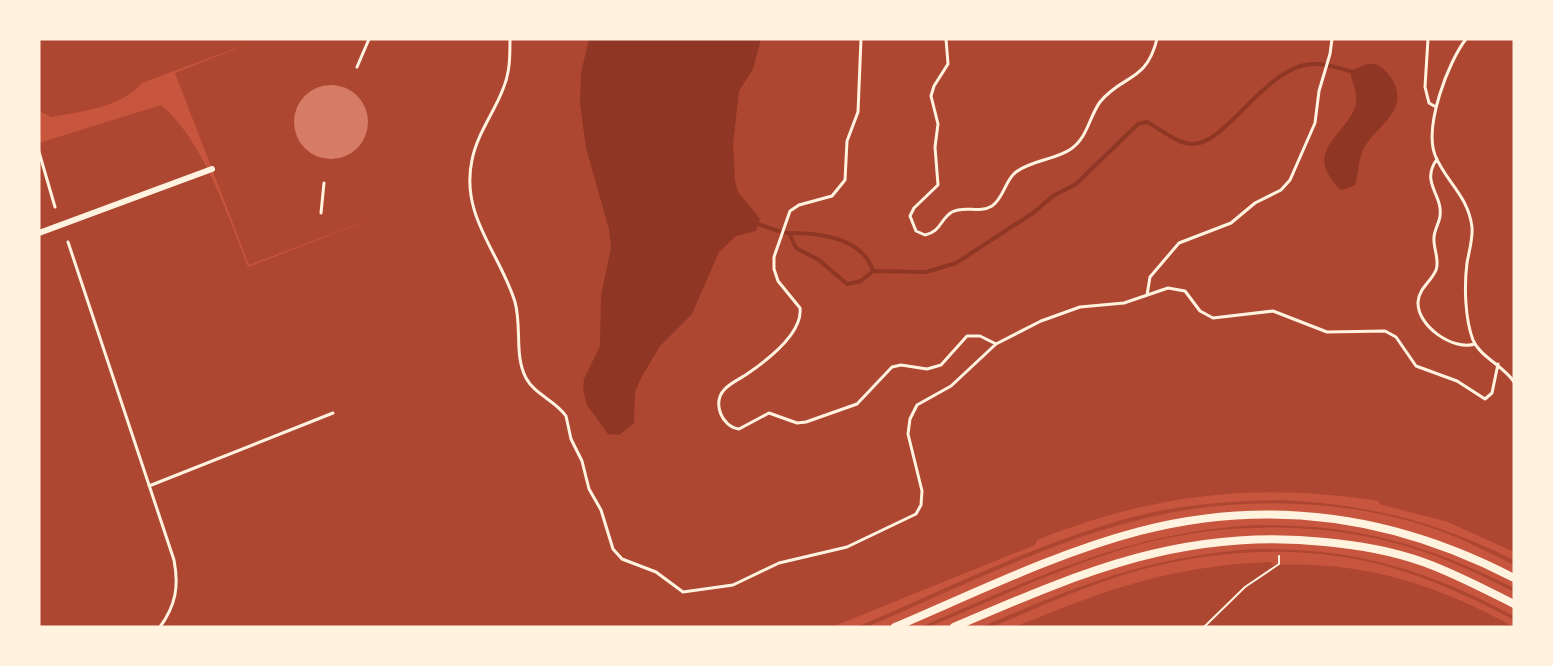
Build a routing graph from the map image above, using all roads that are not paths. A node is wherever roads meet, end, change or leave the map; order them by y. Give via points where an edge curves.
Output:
1 (369, 39) edge
2 (510, 39) edge
3 (861, 39) edge
4 (946, 39) edge
5 (1157, 39) edge
6 (1332, 39) edge
7 (1428, 39) edge
8 (1466, 39) edge
9 (357, 67) dead end
10 (1437, 107) junction
11 (39, 152) edge
12 (1437, 159) junction
13 (212, 169) dead end
14 (324, 183) dead end
15 (56, 207) dead end
16 (321, 213) dead end
17 (39, 233) edge
18 (68, 242) dead end
19 (1147, 295) junction
20 (996, 344) junction
21 (1475, 344) junction
22 (1498, 364) junction
23 (1514, 382) edge
24 (333, 413) dead end
25 (149, 486) junction
26 (1514, 578) edge
27 (1514, 604) edge
28 (160, 627) edge
29 (895, 627) edge
30 (954, 627) edge

1 - 9 lane
2 - 20 lane via 504,88 472,158 471,194 484,238 514,301 525,377 566,416 612,549 622,559 656,573 681,591 699,591 742,582 787,560 848,547 906,520 918,512 922,498 909,444 914,411 921,402 951,386
3 - 20 lane via 858,112 847,141 845,180 832,196 794,208 780,237 774,270 781,286 798,305 800,320 758,366 722,393 721,415 733,428 743,428 769,413 801,423 861,400 892,367 938,366 969,335
4 - 5 lane via 949,59 931,96 938,124 938,185 910,216 916,231 925,235 936,232 955,211 991,206 1015,173 1075,146 1101,102 1145,66
6 - 19 lane via 1315,123 1287,184 1228,225 1179,243 1150,277
7 - 10 lane via 1426,96
8 - 10 lane
10 - 12 lane via 1432,133
11 - 15 lane
12 - 21 lane via 1462,197 1470,220 1472,235 1466,270 1470,328
12 - 21 lane via 1430,177 1440,211 1434,237 1437,265 1420,293 1418,305 1426,321 1444,338
13 - 17 street
14 - 16 lane
18 - 25 lane
19 - 20 lane via 1124,303 1068,310
19 - 22 lane via 1168,288 1181,289 1203,314 1213,318 1273,311 1327,332 1385,331 1396,337 1416,366 1457,381 1485,399 1491,395
21 - 22 lane
22 - 23 lane
24 - 25 lane
25 - 28 lane via 177,578 173,605
26 - 29 street via 1443,545 1386,527 1334,518 1222,517 1166,525 1112,539
27 - 30 street via 1404,556 1339,543 1253,538 1196,544 1127,559 1063,580

